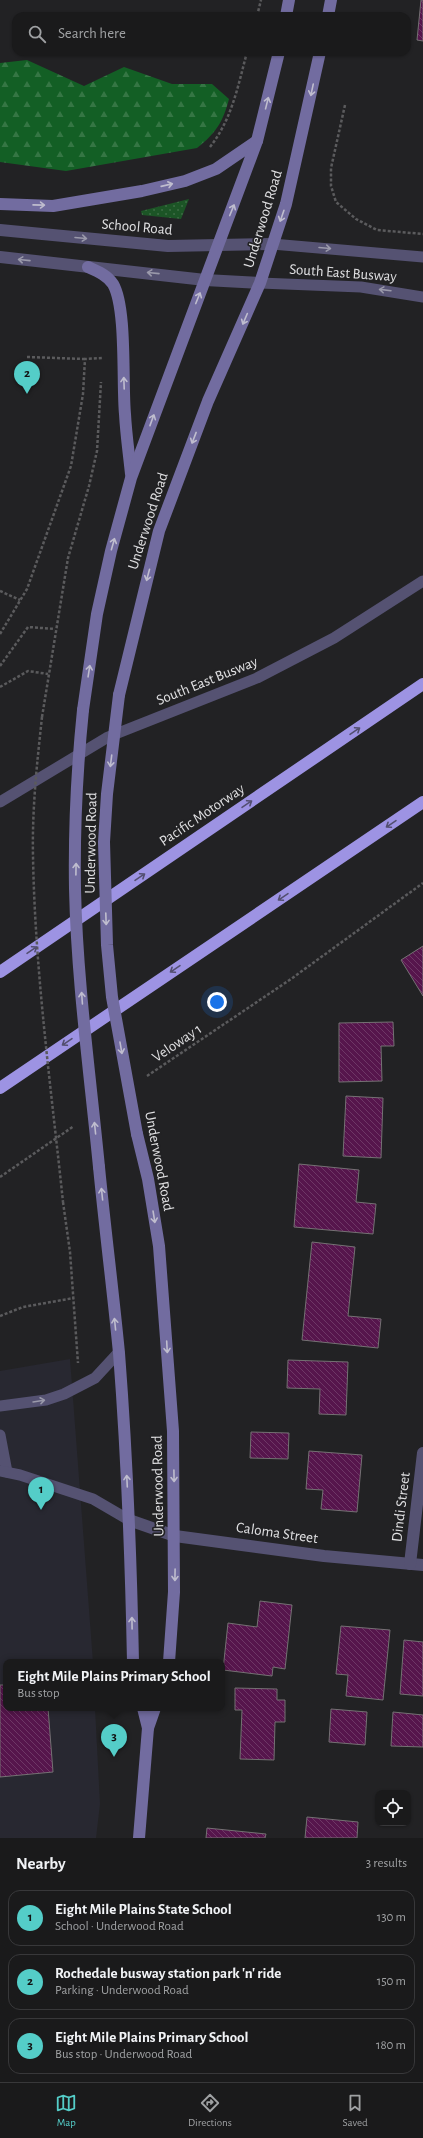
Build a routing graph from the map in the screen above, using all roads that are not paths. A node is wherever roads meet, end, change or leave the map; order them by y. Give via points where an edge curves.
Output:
1 (289, 0) edge
2 (331, 0) edge
3 (287, 12) edge
4 (329, 12) edge
5 (278, 56) edge
6 (319, 56) edge
7 (257, 141) junction
8 (0, 204) edge
9 (0, 230) edge
10 (272, 244) junction
11 (218, 246) junction
12 (0, 257) edge
13 (423, 257) edge
14 (88, 267) junction
15 (205, 280) junction
16 (260, 283) junction
17 (423, 297) edge
18 (131, 478) junction
19 (423, 581) edge
20 (423, 684) edge
21 (0, 802) edge
22 (423, 802) edge
23 (0, 972) edge
24 (0, 1088) edge
25 (119, 1352) junction
26 (0, 1406) edge
27 (0, 1435) edge
28 (423, 1453) edge
29 (3, 1471) edge
30 (129, 1520) junction
31 (175, 1536) junction
32 (410, 1564) junction
33 (423, 1565) edge
34 (133, 1659) edge
35 (169, 1659) edge
36 (145, 1711) edge
37 (154, 1711) edge
38 (148, 1728) junction
39 (139, 1838) edge

1 - 3 main road
2 - 4 main road
7 -> 5 main road, Underwood Road
6 -> 10 main road, Underwood Road via 291,187
8 -> 7 main road via 52,206 186,181 216,169
11 -> 7 main road, Underwood Road
9 -> 11 street, School Road via 168,246
10 - 11 street, School Road
10 -> 13 lane, South East Busway
10 - 16 main road, Underwood Road
11 - 15 main road, Underwood Road
14 -> 12 street
15 -> 14 street
18 -> 14 main road via 118,301 113,284 104,275
15 - 16 street
18 -> 15 main road, Underwood Road
17 -> 16 lane, South East Busway via 361,288
16 -> 31 main road, Underwood Road, bridge via 208,401 159,531 119,695 107,794 104,842 107,945 112,997 159,1246 173,1431
25 -> 18 main road, Underwood Road, bridge via 83,1006 76,889 76,822 83,710 97,614
19 - 21 lane, South East Busway via 334,638 257,678 108,736
23 -> 20 highway, Pacific Motorway
22 -> 24 highway
26 -> 25 lane via 46,1400 64,1394 95,1378
30 -> 25 main road, Underwood Road
27 - 29 lane
28 - 32 street, Dindi Street
29 - 30 lane via 97,1500
30 - 31 street, Caloma Street
34 -> 30 main road, Underwood Road
31 - 32 street, Caloma Street via 324,1556
31 -> 35 main road, Underwood Road
32 - 33 street, Caloma Street
36 - 38 main road
37 - 38 main road
38 - 39 main road

